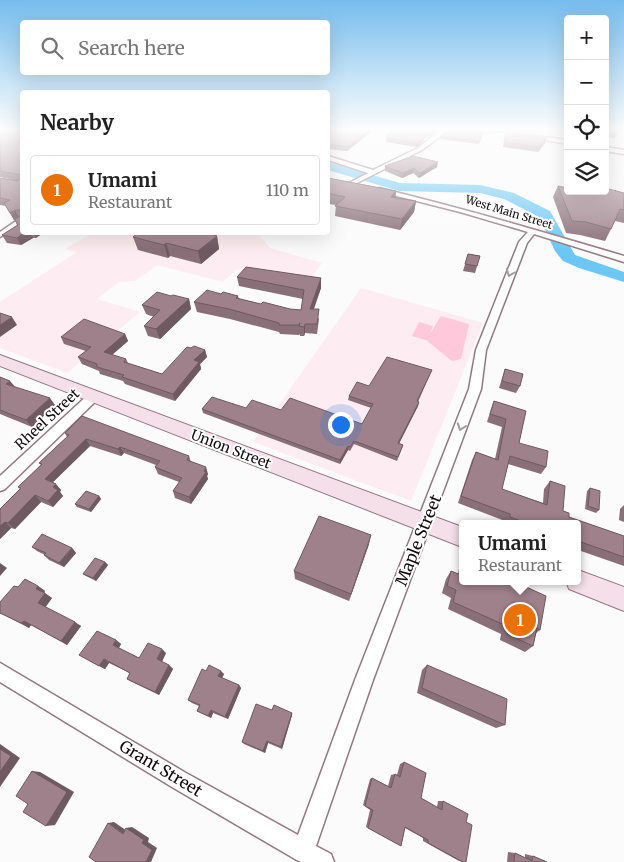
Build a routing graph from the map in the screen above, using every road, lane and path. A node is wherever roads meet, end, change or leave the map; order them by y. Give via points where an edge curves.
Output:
1 (359, 169) edge
2 (377, 169) edge
3 (369, 173) junction
4 (20, 222) edge
5 (533, 231) junction
6 (0, 235) edge
7 (624, 259) edge
8 (0, 360) edge
9 (94, 396) junction
10 (0, 485) edge
11 (425, 522) junction
12 (459, 536) edge
13 (581, 583) edge
14 (624, 599) edge
15 (0, 672) edge
16 (303, 851) junction
17 (323, 862) edge

1 - 3 street
2 - 3 street
3 - 5 street, West Main Street via 346,184 438,204
4 - 6 street
5 - 7 street, West Main Street
5 -> 11 street, Maple Street via 522,242 481,350 474,389
8 - 9 main road, Union Street
9 - 10 street, Rheel Street
9 - 11 main road, Union Street
11 - 12 main road, Union Street
11 - 16 street, Maple Street
13 - 14 main road
15 - 16 street, Grant Street
16 - 17 street, Grant Street

